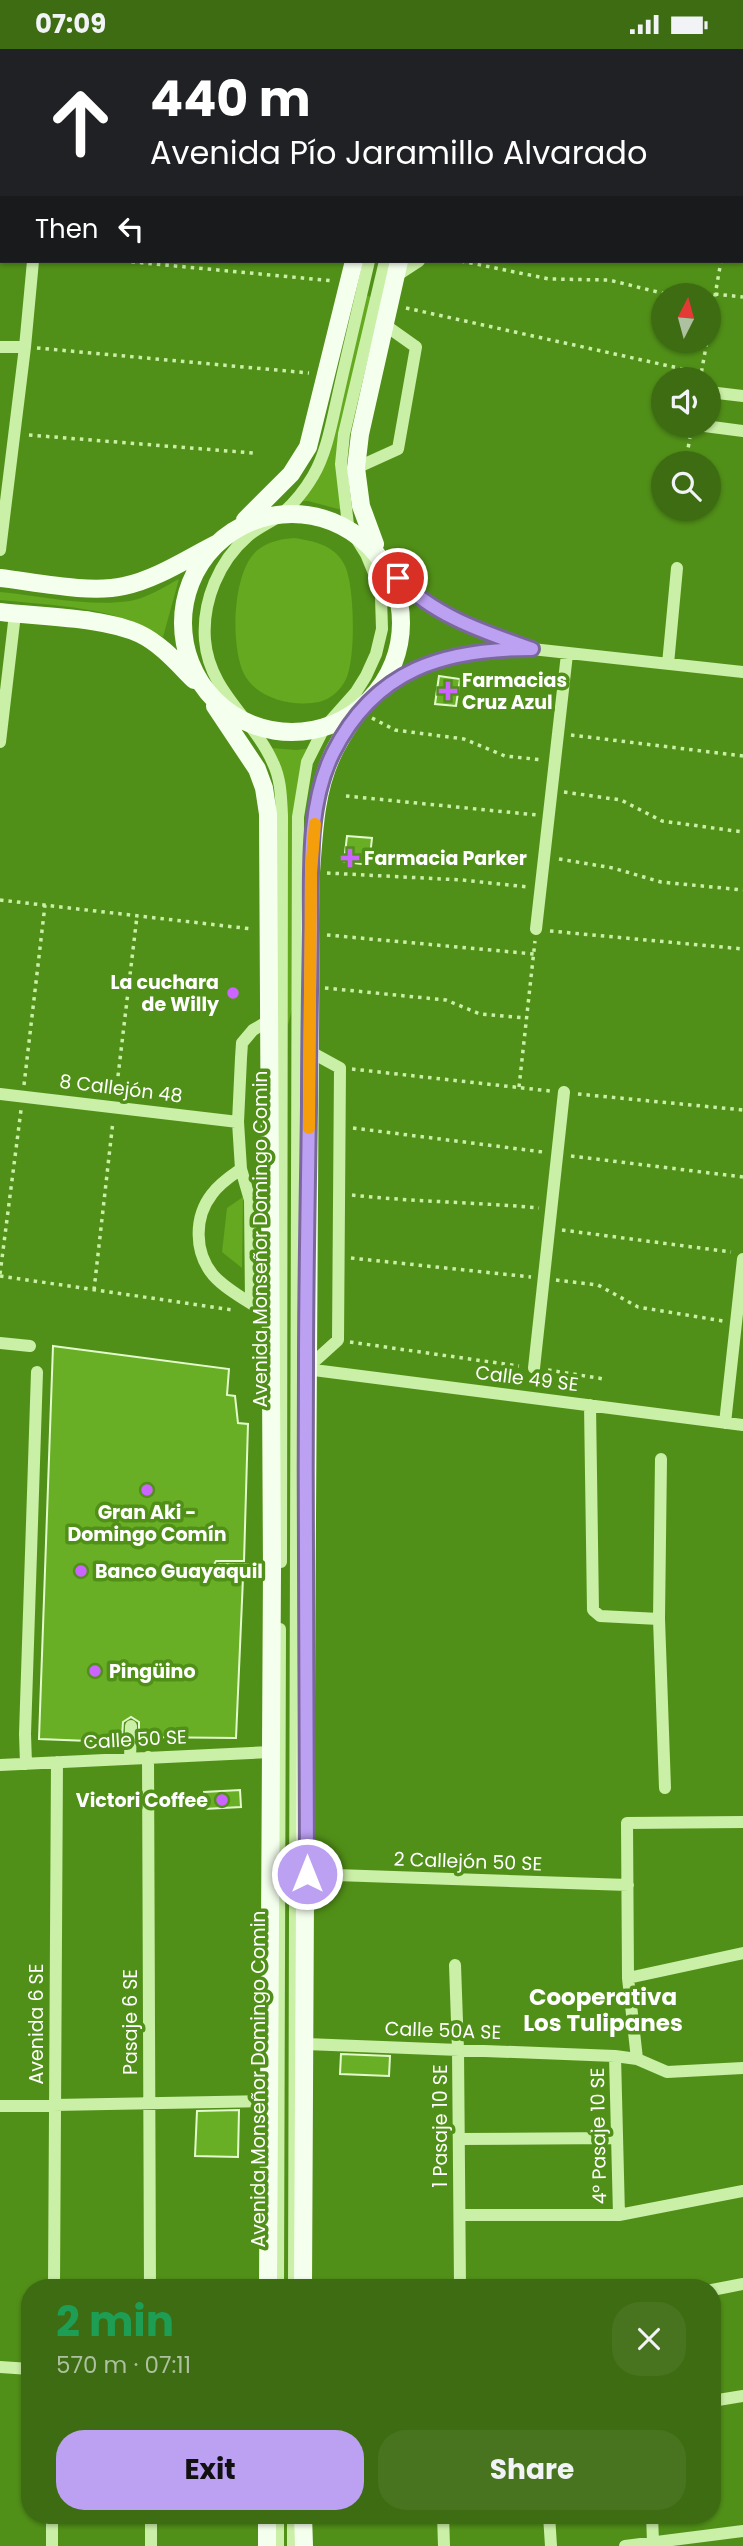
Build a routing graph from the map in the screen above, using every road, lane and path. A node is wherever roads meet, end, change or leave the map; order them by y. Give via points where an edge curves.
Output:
1 (33, 263) edge
2 (144, 263) edge
3 (354, 263) edge
4 (369, 263) edge
5 (385, 263) edge
6 (414, 263) edge
7 (471, 263) edge
8 (721, 263) edge
9 (397, 269) edge
10 (349, 283) junction
11 (717, 283) edge
12 (651, 290) edge
13 (721, 295) edge
14 (743, 297) edge
15 (390, 305) junction
16 (385, 325) junction
17 (0, 347) edge
18 (25, 347) junction
19 (674, 367) edge
20 (327, 375) junction
21 (721, 393) edge
22 (743, 396) edge
23 (721, 428) edge
24 (743, 431) edge
25 (6, 435) edge
26 (690, 438) dead end
27 (688, 451) edge
28 (253, 453) dead end
29 (356, 468) junction
30 (283, 513) junction
31 (348, 525) junction
32 (229, 535) junction
33 (0, 550) edge
34 (381, 558) junction
35 (677, 568) dead end
36 (0, 578) edge
37 (7, 613) edge
38 (532, 649) junction
39 (567, 654) junction
40 (668, 664) junction
41 (743, 673) edge
42 (200, 685) junction
43 (364, 705) junction
44 (215, 706) junction
45 (249, 726) junction
46 (324, 728) junction
47 (558, 734) junction
48 (0, 742) edge
49 (743, 756) edge
50 (555, 761) junction
51 (552, 790) junction
52 (346, 796) dead end
53 (549, 817) junction
54 (743, 832) edge
55 (545, 856) junction
56 (311, 872) junction
57 (541, 888) junction
58 (743, 890) edge
59 (0, 900) edge
60 (536, 929) junction
61 (269, 931) junction
62 (310, 934) junction
63 (743, 949) edge
64 (534, 954) junction
65 (310, 986) junction
66 (526, 1018) junction
67 (268, 1021) junction
68 (309, 1051) junction
69 (340, 1068) junction
70 (519, 1087) junction
71 (564, 1092) junction
72 (0, 1094) edge
73 (743, 1110) edge
74 (238, 1122) junction
75 (241, 1169) junction
76 (339, 1194) junction
77 (551, 1210) junction
78 (549, 1228) junction
79 (743, 1253) edge
80 (743, 1259) edge
81 (0, 1276) edge
82 (251, 1302) junction
83 (270, 1316) junction
84 (0, 1343) edge
85 (362, 1344) dead end
86 (30, 1346) dead end
87 (534, 1368) junction
88 (306, 1369) junction
89 (37, 1372) dead end
90 (604, 1379) dead end
91 (590, 1405) junction
92 (725, 1423) junction
93 (743, 1425) edge
94 (661, 1459) dead end
95 (220, 1569) dead end
96 (272, 1570) junction
97 (659, 1619) junction
98 (131, 1726) dead end
99 (271, 1752) junction
100 (148, 1758) junction
101 (130, 1759) junction
102 (57, 1762) junction
103 (26, 1764) junction
104 (0, 1765) edge
105 (665, 1789) dead end
106 (743, 1822) edge
107 (307, 1874) junction
108 (628, 1885) junction
109 (743, 1953) edge
110 (455, 1965) dead end
111 (628, 1979) junction
112 (306, 2044) junction
113 (458, 2050) junction
114 (615, 2056) junction
115 (637, 2059) junction
116 (743, 2068) edge
117 (270, 2101) junction
118 (149, 2103) junction
119 (55, 2105) junction
120 (0, 2106) edge
121 (617, 2138) junction
122 (459, 2139) junction
123 (743, 2191) edge
124 (460, 2215) junction
125 (619, 2215) junction
126 (54, 2279) edge
127 (150, 2279) edge
128 (268, 2279) edge
129 (278, 2279) edge
130 (294, 2279) edge
131 (303, 2279) edge
132 (460, 2279) edge
133 (743, 2284) edge
134 (721, 2288) edge
135 (0, 2367) edge
136 (21, 2368) edge
137 (743, 2396) edge
138 (721, 2400) edge
139 (52, 2524) edge
140 (151, 2524) edge
141 (267, 2524) edge
142 (278, 2524) edge
143 (293, 2524) edge
144 (303, 2524) edge
145 (443, 2524) edge
146 (550, 2524) edge
147 (652, 2524) edge
148 (743, 2531) edge
149 (710, 2541) edge
150 (653, 2542) junction
151 (52, 2546) edge
152 (151, 2546) edge
153 (267, 2546) edge
154 (278, 2546) edge
155 (293, 2546) edge
156 (304, 2546) edge
157 (444, 2546) edge
158 (551, 2546) edge
159 (625, 2546) edge

1 - 18 street
2 - 10 path
3 - 10 main road
4 - 30 street, Avenida Monseñor Domingo Comin via 320,460
5 - 31 street, Avenida Monseñor Domingo Comin via 344,434 341,464
6 - 9 street
7 - 12 path via 549,279 609,280
8 - 11 path
9 - 15 main road
10 - 20 main road
13 - 14 path
15 - 16 main road
15 - 19 path
16 - 29 main road
16 - 29 street via 416,347 398,449
17 - 18 street
18 - 20 path
18 - 25 street
20 - 32 main road via 316,423 300,463
21 - 22 street
23 - 24 street
25 - 28 path
25 - 33 street
26 - 27 path
29 - 34 main road via 361,506
30 - 31 main road via 304,512
30 - 32 main road via 258,518
30 - 45 street, Avenida Monseñor Domingo Comin via 232,552 217,575 209,602 205,639 209,663 223,693
31 - 34 main road
31 - 46 street, Avenida Monseñor Domingo Comin via 376,578 382,629 366,676
32 - 36 main road via 145,580 122,587
32 - 42 main road via 209,557 190,597 187,642
34 - 38 street via 411,591 438,610
34 - 43 main road via 397,604 396,645 390,664
35 - 40 street
37 - 42 main road via 100,623 138,633
37 - 48 street
38 - 39 street
38 - 43 street via 462,653 433,661
39 - 40 street
39 - 47 street
40 - 41 street
42 - 44 main road, Avenida Monseñor Domingo Comin
43 - 46 main road
43 - 50 path via 395,730 464,739 505,756
43 - 56 main road via 327,768 314,826
44 - 45 main road
44 - 61 main road, Avenida Monseñor Domingo Comin via 257,769 264,788
45 - 46 main road via 286,733
45 - 129 street, Avenida Monseñor Domingo Comin via 273,762 282,815
46 - 130 street, Avenida Monseñor Domingo Comin via 307,762 298,817
47 - 49 path
47 - 50 street
50 - 51 street
51 - 53 street
51 - 54 path via 621,800 662,821
52 - 53 path
53 - 55 street
55 - 57 street
55 - 58 path via 613,867 661,882
56 - 57 path
56 - 62 main road
57 - 60 street
59 - 61 path
60 - 63 path
60 - 64 path
61 - 67 main road, Avenida Monseñor Domingo Comin
62 - 64 path
62 - 65 main road
64 - 66 path
65 - 66 path via 446,1000 480,1014
65 - 68 main road
66 - 70 path
67 - 74 street, Avenida Monseñor Domingo Comin via 242,1044
67 - 83 main road, Avenida Monseñor Domingo Comin
68 - 69 street
68 - 88 main road
69 - 70 path
69 - 76 street
70 - 71 path
71 - 73 path
71 - 77 street
72 - 74 street, 8 Callejón 48
74 - 75 street, Avenida Monseñor Domingo Comin
75 - 82 street, Avenida Monseñor Domingo Comin via 250,1200
75 - 82 street, Avenida Monseñor Domingo Comin via 211,1195 198,1236 204,1263 215,1277
76 - 77 path
76 - 88 street via 338,1340
77 - 78 street
78 - 79 path
78 - 87 street
80 - 92 street
81 - 83 path
82 - 83 street, Avenida Monseñor Domingo Comin
83 - 96 main road, Avenida Monseñor Domingo Comin
84 - 86 street
85 - 87 path, Calle 49 SE
87 - 90 path, Calle 49 SE
88 - 91 street, Calle 49 SE
88 - 107 main road
89 - 103 street
91 - 92 street, Calle 49 SE
91 - 97 street via 593,1610 600,1616
92 - 93 street, Calle 49 SE
94 - 97 street
95 - 96 street
96 - 99 main road, Avenida Monseñor Domingo Comin
97 - 105 street
98 - 101 street
99 - 100 street, Calle 50 SE
99 - 117 main road, Avenida Monseñor Domingo Comin
100 - 101 street, Calle 50 SE
100 - 118 street, Pasaje 6 SE
101 - 102 street, Calle 50 SE
102 - 103 street, Calle 50 SE
102 - 119 street, Avenida 6 SE
103 - 104 street, Calle 50 SE
106 - 108 street via 627,1823
107 - 108 street, 2 Callejón 50 SE
107 - 112 main road
108 - 111 street
109 - 111 street
110 - 113 street, 1 Pasaje 10 SE
111 - 115 street
112 - 113 street, Calle 50A SE
112 - 131 main road
113 - 114 street, Calle 50A SE
113 - 122 street, 1 Pasaje 10 SE
114 - 115 street, Calle 50A SE
114 - 121 street, 4° Pasaje 10 SE
115 - 116 street, Calle 50A SE via 667,2071
117 - 118 street
117 - 128 main road, Avenida Monseñor Domingo Comin
118 - 119 street
118 - 127 street, Pasaje 6 SE
119 - 120 street
119 - 126 street, Avenida 6 SE
121 - 122 street
121 - 125 street, 4° Pasaje 10 SE
122 - 124 street, 1 Pasaje 10 SE
123 - 125 street
124 - 125 street
124 - 132 street, 1 Pasaje 10 SE
133 - 134 street
135 - 136 street
137 - 138 street
139 - 151 street
140 - 152 street
141 - 153 main road
142 - 154 street
143 - 155 street
144 - 156 main road
145 - 157 street
146 - 158 street
147 - 150 street
148 - 149 street
149 - 150 street
150 - 159 street

